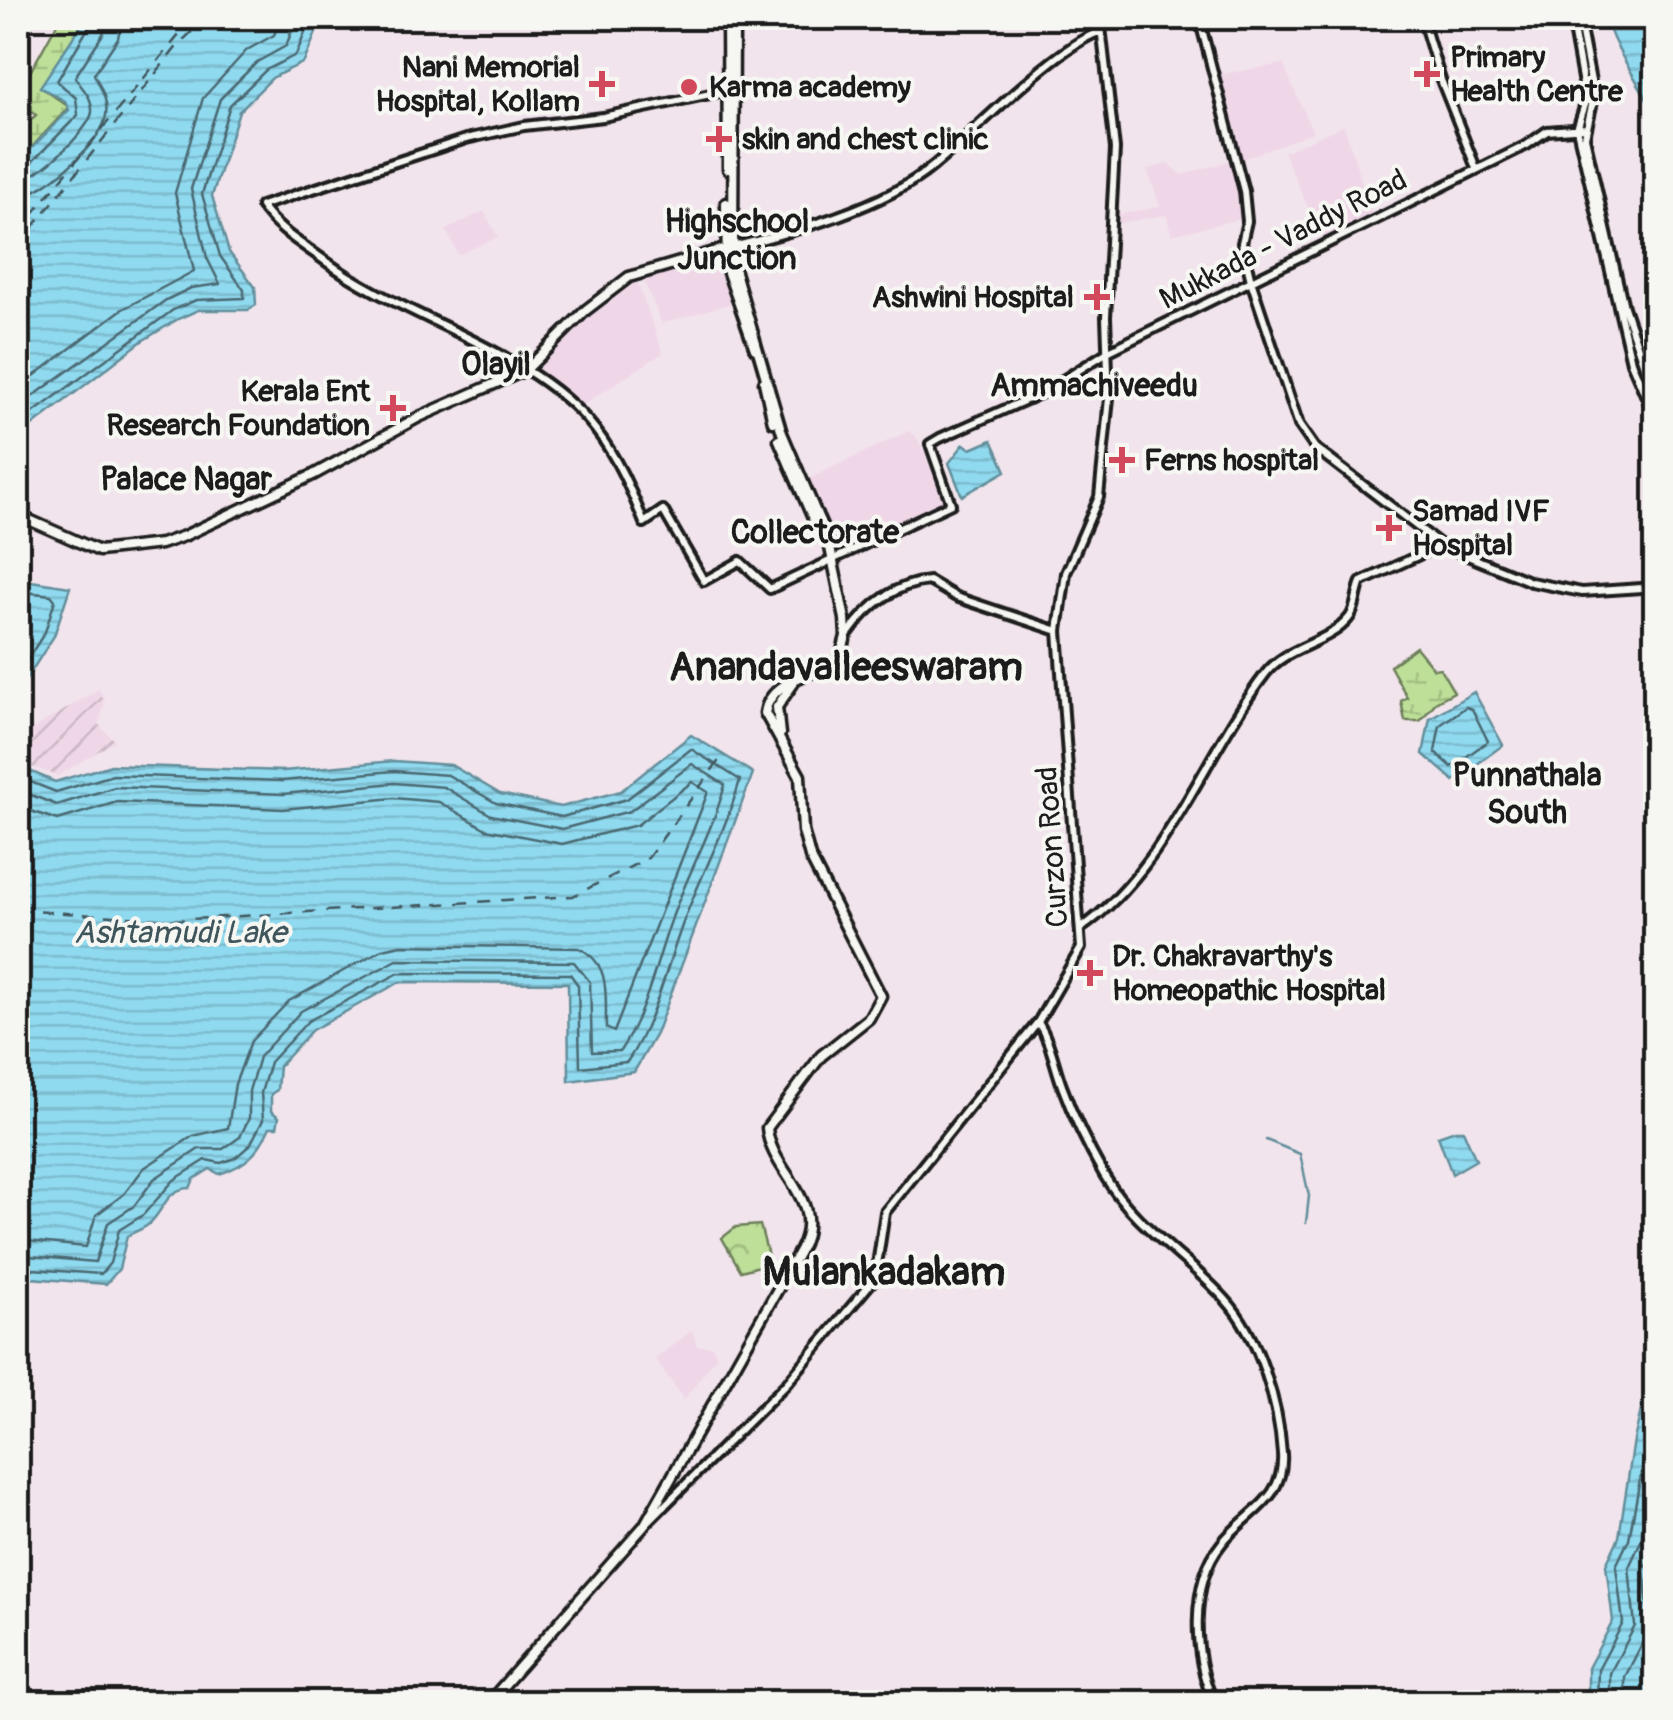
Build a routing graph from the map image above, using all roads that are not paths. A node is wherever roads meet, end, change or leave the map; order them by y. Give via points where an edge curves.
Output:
1 (730, 18) edge
2 (1100, 18) edge
3 (1198, 18) edge
4 (1422, 18) edge
5 (1575, 18) edge
6 (1099, 32) junction
7 (732, 90) junction
8 (1581, 128) junction
9 (1476, 168) junction
10 (728, 248) junction
11 (1250, 281) junction
12 (1110, 351) junction
13 (526, 370) junction
14 (1656, 401) edge
15 (1656, 420) edge
16 (18, 515) edge
17 (1441, 544) junction
18 (833, 562) junction
19 (1656, 587) edge
20 (1058, 631) junction
21 (846, 636) junction
22 (1080, 929) junction
23 (1038, 1022) junction
24 (644, 1526) junction
25 (489, 1702) edge
26 (1214, 1702) edge

1 - 7 main road
2 - 6 street, Curzon Road
3 - 11 street via 1244,191 1242,243
4 - 9 street
5 - 8 street via 1586,101
6 - 10 street via 1049,65 931,169 848,210
6 - 12 street, Curzon Road via 1115,149
7 - 10 main road
7 - 13 street via 466,139 262,204 278,226 352,280
8 - 9 street, Mukkada - Vaddy Road via 1547,131
8 - 14 street via 1624,307
8 - 15 street via 1631,362
9 - 11 street, Mukkada - Vaddy Road
10 - 13 main road via 629,277
10 - 18 main road via 730,286 782,449
11 - 12 street, Mukkada - Vaddy Road
11 - 17 street via 1305,437
12 - 18 street, Mukkada - Vaddy Road via 1044,392 930,444 951,504
12 - 20 street, Curzon Road via 1099,497 1066,572
13 - 16 main road via 161,544 99,551
13 - 18 street via 595,428 644,523 663,510 704,581 740,560 770,590
17 - 19 street via 1531,582
17 - 22 street via 1362,582 1347,621 1275,662 1145,863
18 - 21 main road
20 - 21 street via 956,597 929,581 907,584 864,612
20 - 22 street, Curzon Road
21 - 24 main road via 840,658 772,695 767,720 800,776 810,857 881,996 869,1018 821,1056 767,1128 804,1203 807,1236
22 - 23 street, Curzon Road via 1075,961
23 - 24 street, Curzon Road via 885,1212 874,1278 856,1303
23 - 26 street via 1078,1123 1128,1211 1225,1298 1262,1362 1282,1454 1280,1479 1270,1501 1218,1547 1205,1577 1198,1628 1204,1681
24 - 25 main road

